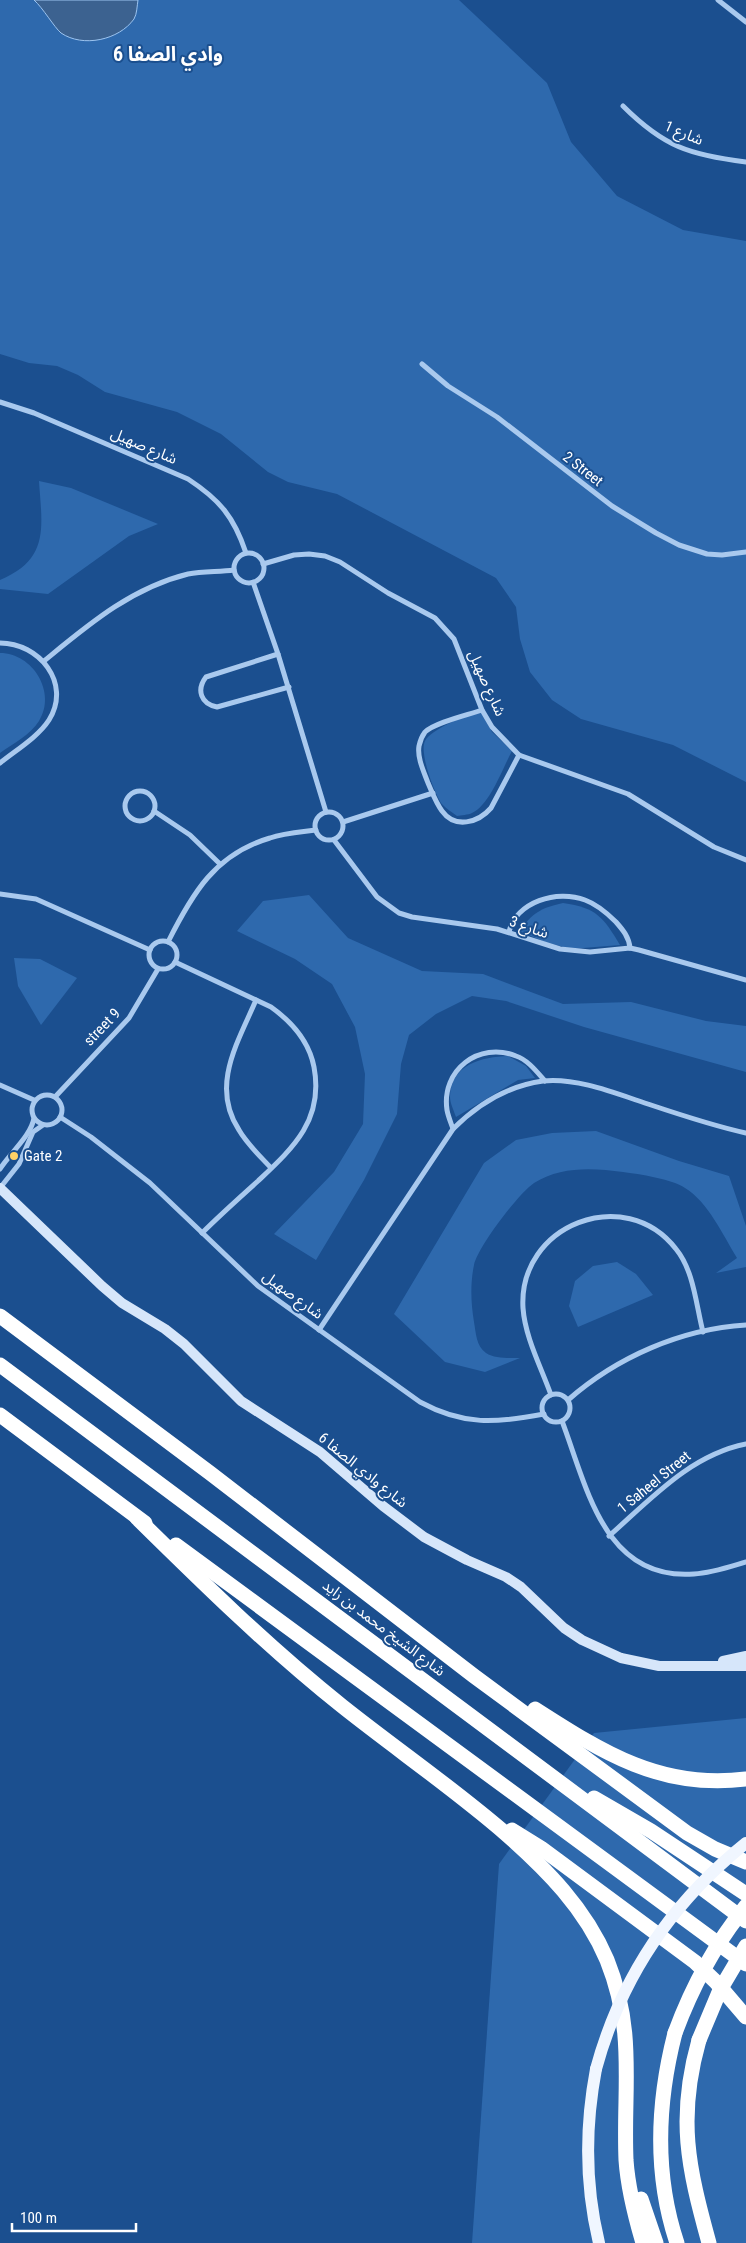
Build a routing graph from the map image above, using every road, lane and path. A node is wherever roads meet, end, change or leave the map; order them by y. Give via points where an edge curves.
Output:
1 (718, 0) edge
2 (746, 22) edge
3 (623, 106) dead end
4 (746, 162) edge
5 (422, 364) dead end
6 (0, 402) edge
7 (746, 552) edge
8 (246, 553) junction
9 (263, 564) junction
10 (234, 570) junction
11 (253, 582) junction
12 (0, 643) edge
13 (278, 654) junction
14 (44, 661) junction
15 (288, 687) junction
16 (482, 710) junction
17 (519, 755) junction
18 (0, 763) edge
19 (432, 793) junction
20 (154, 811) junction
21 (326, 812) junction
22 (343, 822) junction
23 (316, 830) junction
24 (334, 840) junction
25 (746, 860) edge
26 (220, 864) junction
27 (0, 894) edge
28 (509, 932) junction
29 (168, 942) junction
30 (630, 948) junction
31 (150, 950) junction
32 (176, 962) junction
33 (158, 969) junction
34 (746, 980) edge
35 (256, 1000) junction
36 (545, 1081) junction
37 (0, 1085) edge
38 (55, 1096) junction
39 (34, 1100) junction
40 (60, 1117) junction
41 (34, 1118) junction
42 (43, 1125) junction
43 (454, 1128) junction
44 (746, 1133) edge
45 (26, 1140) junction
46 (271, 1168) junction
47 (0, 1169) edge
48 (9, 1176) junction
49 (0, 1188) edge
50 (202, 1233) junction
51 (0, 1316) edge
52 (746, 1325) edge
53 (319, 1330) junction
54 (702, 1332) junction
55 (0, 1365) edge
56 (551, 1395) junction
57 (568, 1400) junction
58 (544, 1414) junction
59 (0, 1415) edge
60 (562, 1421) junction
61 (746, 1444) edge
62 (137, 1518) junction
63 (609, 1536) junction
64 (746, 1562) edge
65 (746, 1656) edge
66 (746, 1666) edge
67 (698, 1667) junction
68 (474, 1676) junction
69 (553, 1776) junction
70 (746, 1779) edge
71 (472, 1805) junction
72 (746, 1843) edge
73 (746, 1862) edge
74 (746, 1894) edge
75 (746, 1906) edge
76 (746, 1922) edge
77 (746, 1946) edge
78 (746, 1964) edge
79 (746, 2017) edge
80 (626, 2126) junction
81 (599, 2243) edge
82 (643, 2243) edge
83 (656, 2243) edge
84 (676, 2243) edge
85 (709, 2243) edge

1 - 2 street
3 - 4 street, شارع 1 via 650,132 675,146 701,155
5 - 7 street, 2 Street via 612,506 656,533 678,545 707,554
6 - 8 street, شارع صهيل via 34,413 188,479 228,514 238,529
8 - 9 street via 255,554
8 - 10 street via 236,561
9 - 11 street via 260,577
9 - 16 street, شارع صهيل via 294,555 325,556 435,618 454,639
10 - 11 street via 239,579
10 - 14 street via 190,574 150,587 102,614
11 - 13 street
12 - 14 street via 25,648
13 - 15 street
13 - 15 street via 206,677 200,689 201,696 210,706 217,707
14 - 18 street via 57,691 53,712 41,730
15 - 21 street
16 - 17 street, شارع صهيل via 492,727
16 - 19 street via 432,728 421,739 419,755
17 - 19 street via 491,808 477,820 450,819 442,812
17 - 25 street, شارع صهيل via 628,794 714,847
19 - 22 street
20 - 20 street via 154,801 142,792 129,796 125,805 127,814 134,820 144,820
20 - 26 street via 190,835
21 - 22 street via 338,815
21 - 23 street via 318,817
22 - 24 street via 343,831
23 - 24 street via 325,840
23 - 26 street via 259,841
24 - 28 street, 3 شارع via 377,897 399,913
26 - 29 street via 193,897
27 - 31 street via 36,899
28 - 30 street, 3 شارع via 545,946 575,952
28 - 30 street via 516,916 526,907 540,900 569,896 585,900 613,920 627,935
29 - 31 street via 155,943
29 - 32 street via 177,953
30 - 34 street, 3 شارع
31 - 33 street via 151,963
32 - 33 street via 168,969
32 - 35 street
33 - 38 street, street 9 via 129,1018
35 - 46 street via 229,1062 225,1091 232,1119
35 - 46 street via 282,1015 302,1036 315,1076 314,1105 303,1134
36 - 43 street via 495,1096
36 - 43 street via 518,1056 502,1052 482,1053 466,1061 454,1075 447,1092 447,1111
36 - 44 street via 604,1089
37 - 39 street
38 - 39 street via 41,1095
38 - 40 street via 61,1104
39 - 41 street via 31,1109
40 - 42 street via 53,1124
40 - 50 street, شارع صهيل via 150,1183
41 - 42 street
41 - 45 street
42 - 45 street
43 - 53 street
45 - 47 street via 10,1153
45 - 48 street via 19,1164
46 - 50 street
47 - 48 street
48 - 49 street
49 - 67 street, شارع وادي الصفا 6 via 122,1303 165,1329 241,1401 320,1452 424,1537 506,1577 564,1628 601,1650 640,1663
50 - 53 street, شارع صهيل via 258,1286
51 - 68 highway
52 - 54 street
53 - 58 street, شارع صهيل via 420,1402 448,1415 496,1422
54 - 56 street via 686,1264 663,1235 647,1225 611,1216 575,1223 545,1244 530,1268 523,1295 526,1327
54 - 57 street via 646,1350 611,1367
55 - 69 highway, شارع الشيخ محمد بن زايد
56 - 57 street via 560,1394
56 - 58 street via 544,1401
57 - 60 street via 569,1414
58 - 60 street via 550,1421
59 - 62 highway
60 - 63 street
61 - 63 street, 1 Saheel Street via 719,1452 685,1470
62 - 71 highway via 221,1600 316,1683
62 - 78 highway
63 - 64 street via 630,1558 659,1572 693,1574
65 - 67 street, شارع وادي الصفا 6
66 - 67 street, شارع وادي الصفا 6
68 - 70 highway via 512,1694 590,1744 631,1764 697,1780
68 - 73 highway via 687,1833
69 - 74 highway via 633,1819
69 - 76 highway, شارع الشيخ محمد بن زايد
71 - 79 highway via 541,1848 672,1944 716,1982
71 - 80 highway via 551,1875 568,1894 596,1937 615,1983 626,2032
72 - 81 main road, bridge via 682,1905 649,1947 616,2010 596,2069 589,2110 590,2193
75 - 84 highway, bridge via 708,1960 675,2033 667,2064 662,2097 660,2162
77 - 85 highway, bridge via 720,1990 699,2040 688,2089 686,2138 694,2188
80 - 82 highway via 628,2182
80 - 83 highway via 641,2199

